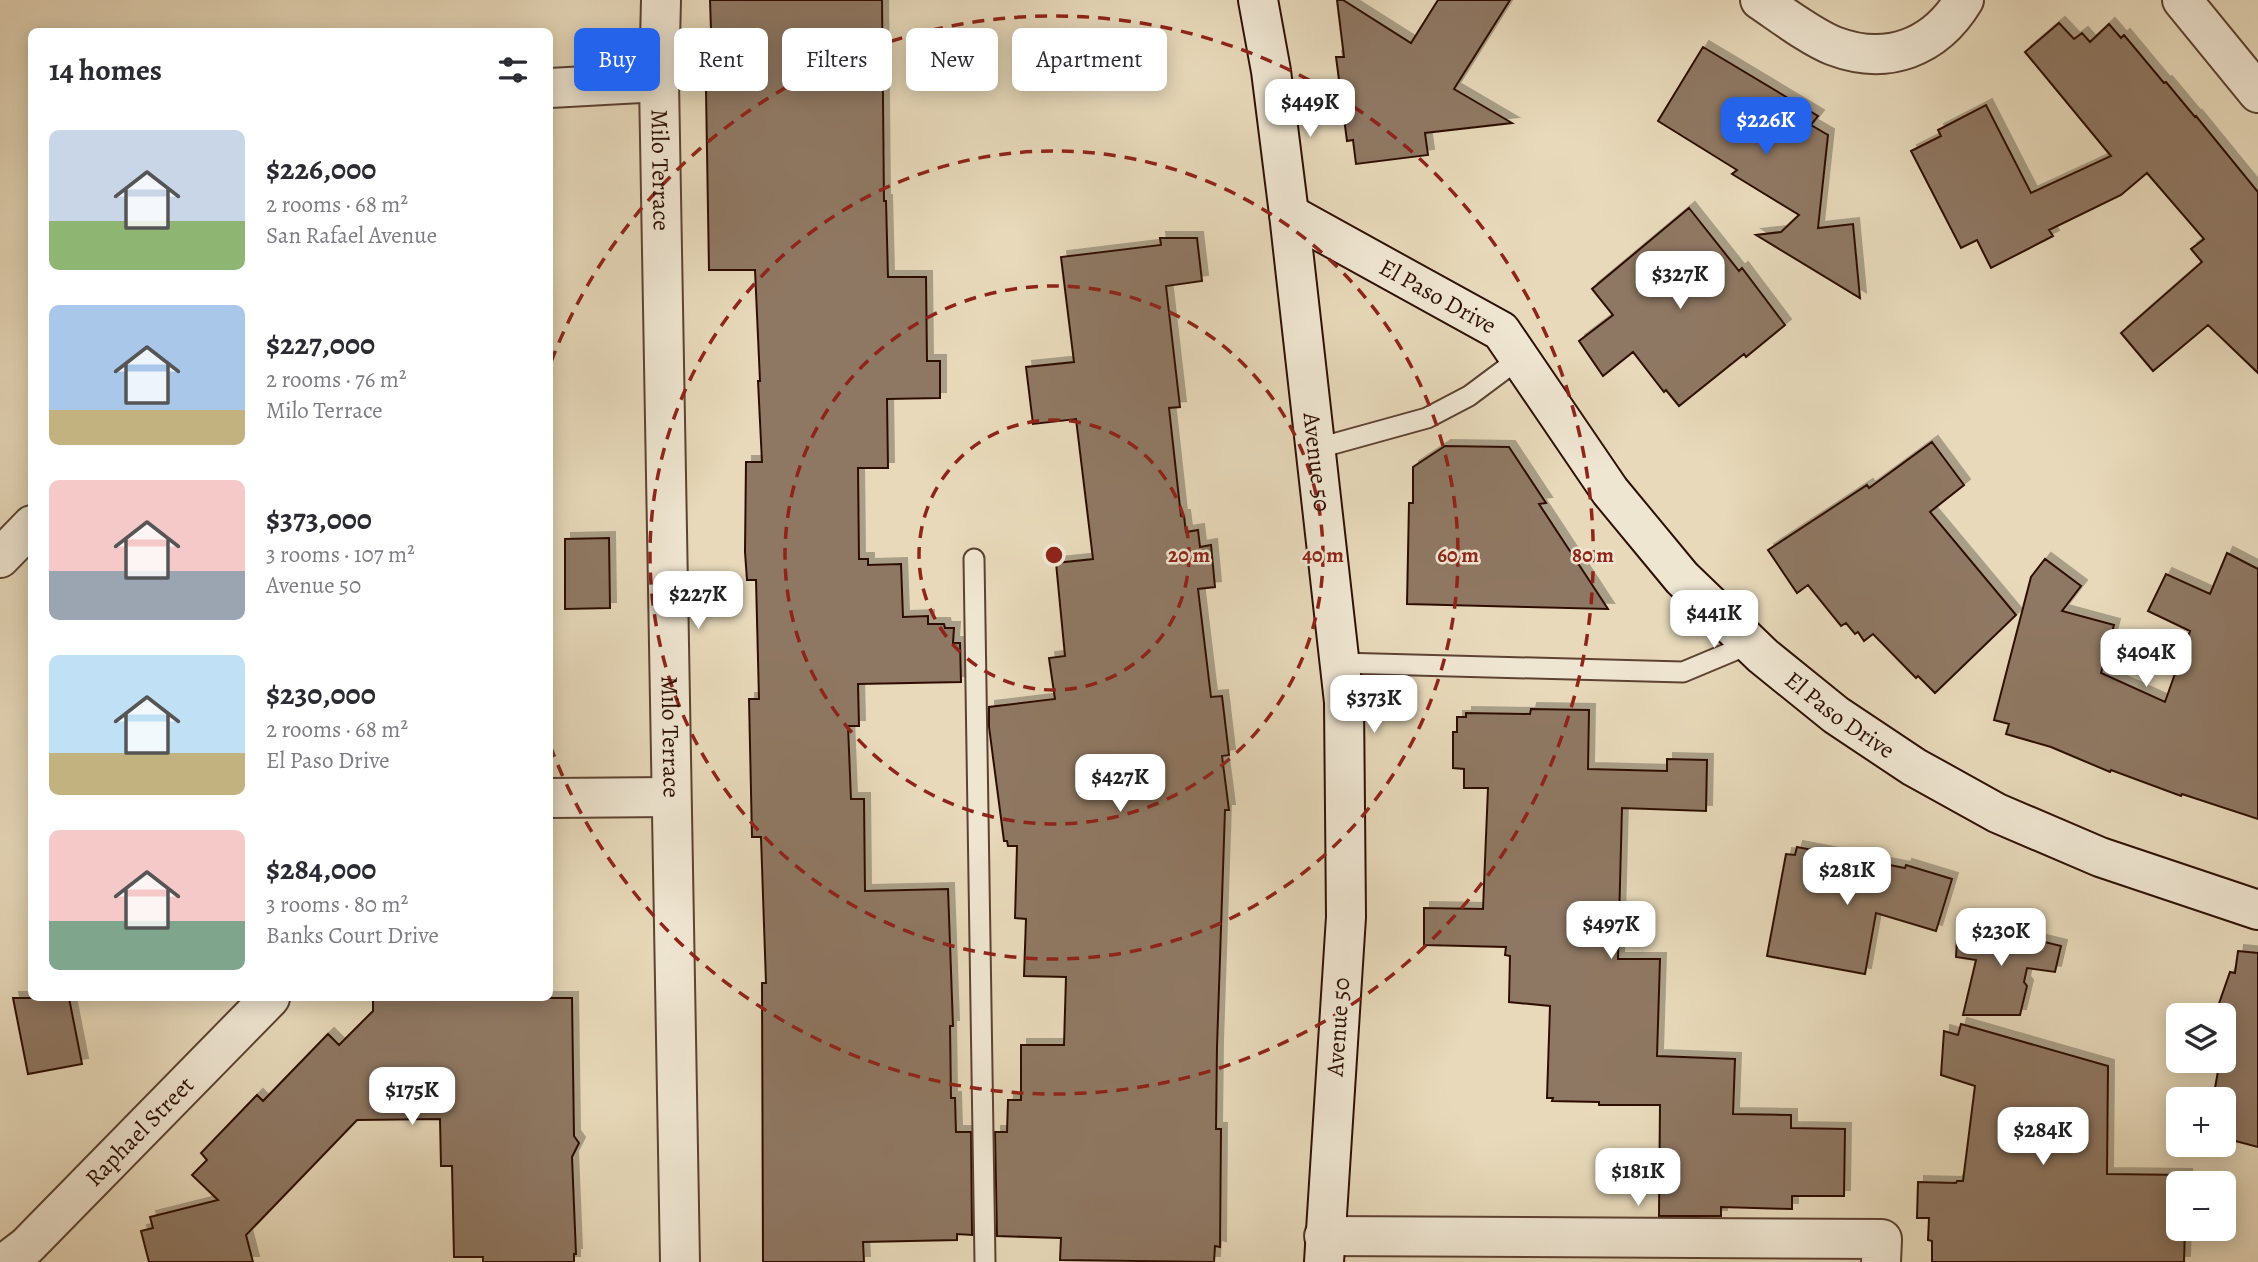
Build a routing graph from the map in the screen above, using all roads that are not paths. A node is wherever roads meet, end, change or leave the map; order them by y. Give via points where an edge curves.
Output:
1 (661, 0) edge
2 (1258, 0) edge
3 (1760, 0) edge
4 (1964, 0) edge
5 (2182, 0) edge
6 (660, 41) edge
7 (574, 87) edge
8 (553, 88) edge
9 (659, 91) edge
10 (2258, 93) edge
11 (1289, 214) junction
12 (1520, 358) junction
13 (1315, 449) junction
14 (28, 528) edge
15 (0, 558) edge
16 (974, 559) dead end
17 (1750, 643) junction
18 (1339, 663) junction
19 (671, 797) junction
20 (553, 799) edge
21 (2258, 910) edge
22 (267, 1001) edge
23 (1324, 1249) edge
24 (24, 1257) edge
25 (680, 1262) edge
26 (985, 1262) edge
27 (1881, 1262) edge

1 - 6 street, Milo Terrace
2 - 11 street, Avenue 50
3 - 4 street via 1831,45 1860,54 1896,53 1927,40 1952,20
5 - 10 street
7 - 8 street
9 - 19 street, Milo Terrace
11 - 12 street, El Paso Drive via 1501,331
11 - 13 street, Avenue 50
12 - 13 lane via 1469,396 1427,418
12 - 17 street, El Paso Drive via 1609,491 1682,578
13 - 18 street, Avenue 50
14 - 15 street
16 - 26 lane
17 - 18 lane via 1684,672
17 - 21 street, El Paso Drive via 1836,715 1914,767 1997,813 2100,857
18 - 23 street, Avenue 50 via 1344,702 1346,918
19 - 20 street
19 - 25 street, Milo Terrace
22 - 24 street, Raphael Street
23 - 27 street via 1882,1239

